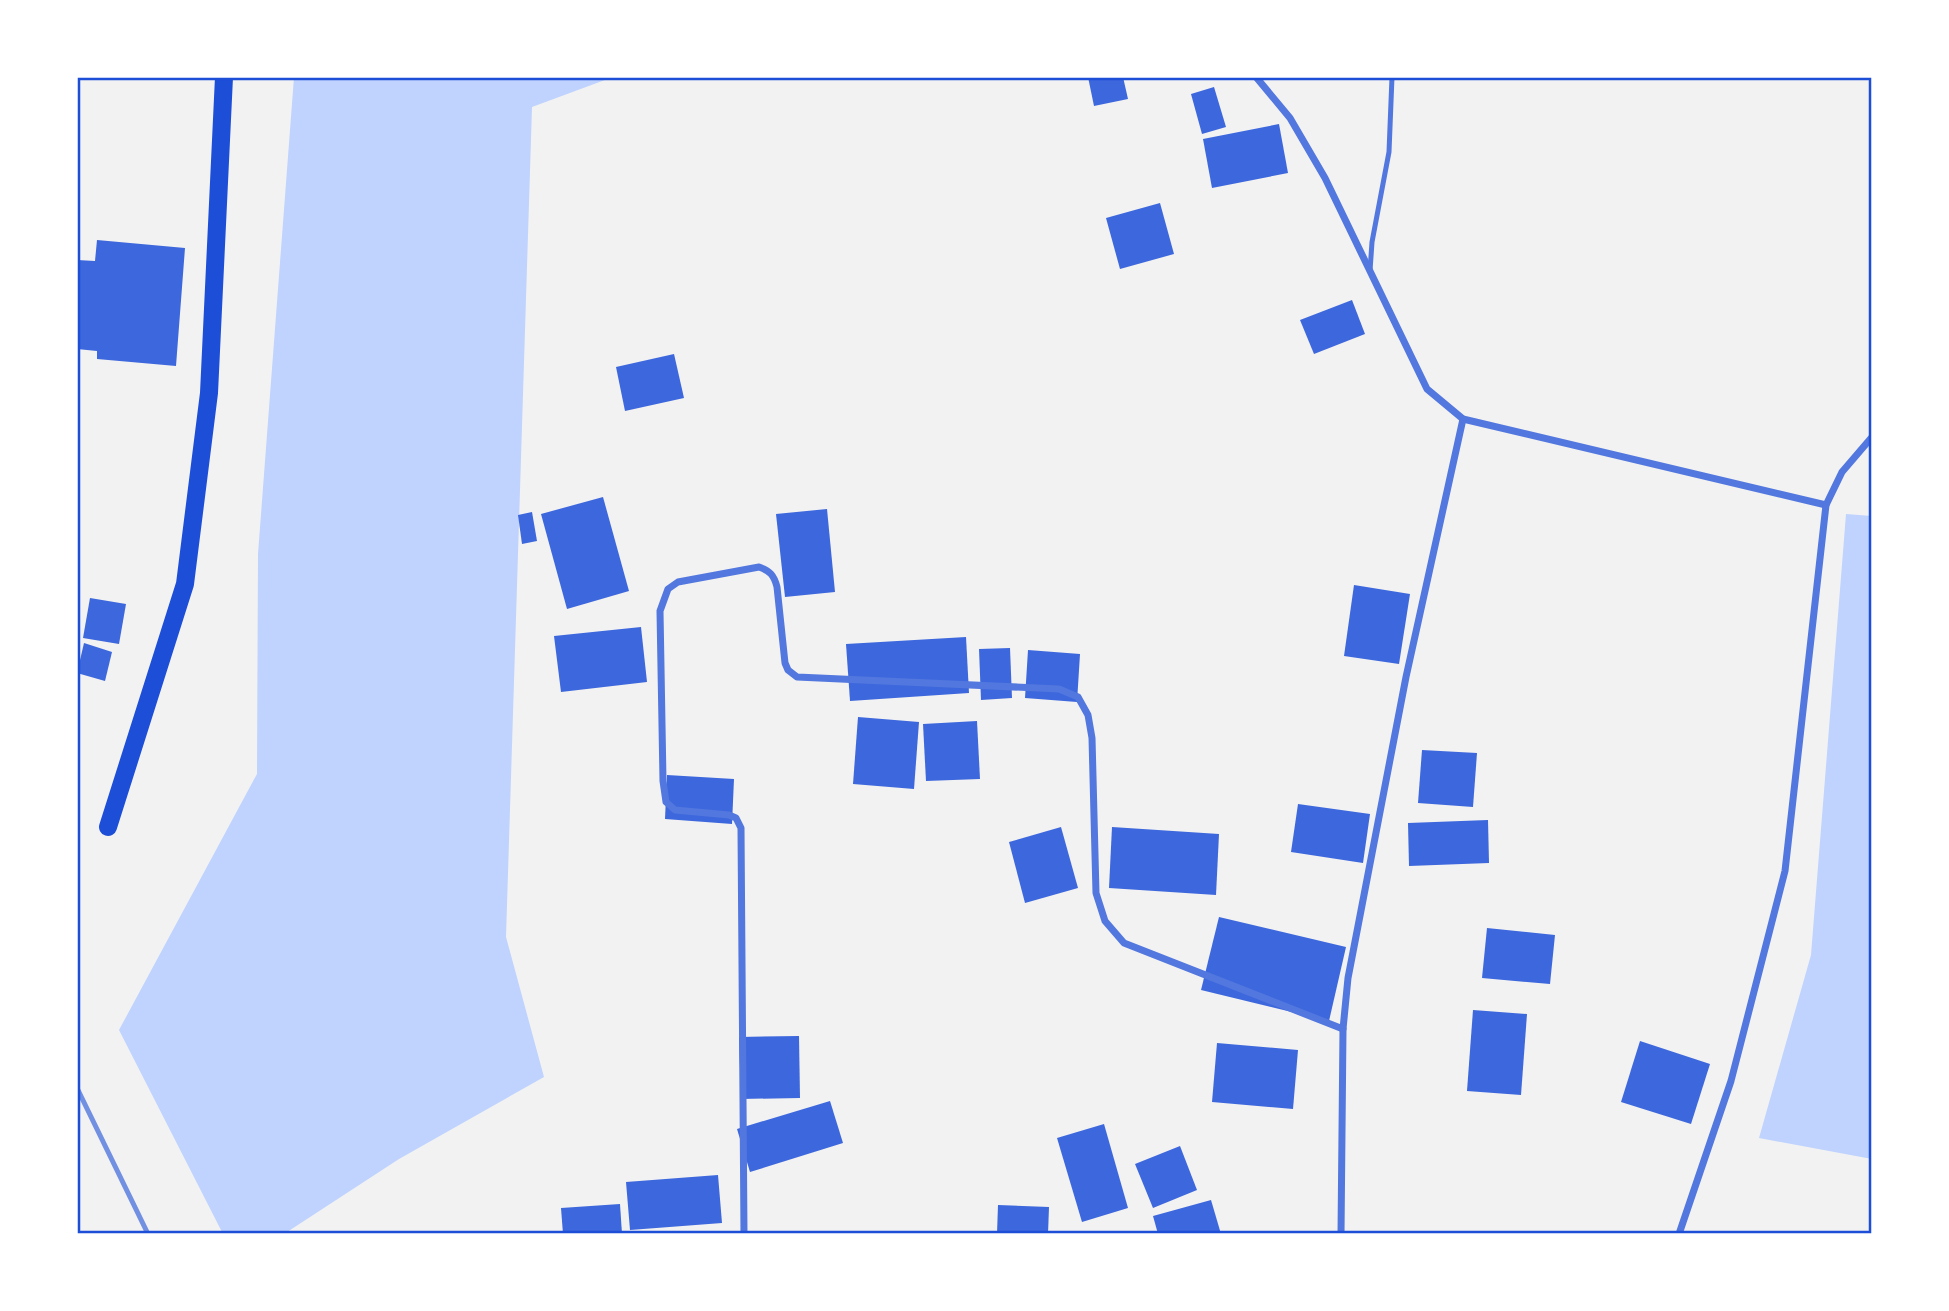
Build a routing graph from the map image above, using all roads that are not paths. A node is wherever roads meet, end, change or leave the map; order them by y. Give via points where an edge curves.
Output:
1 (225, 77) edge
2 (1256, 77) edge
3 (1392, 77) edge
4 (1370, 271) junction
5 (1463, 419) junction
6 (1872, 437) edge
7 (1826, 505) junction
8 (108, 827) dead end
9 (1343, 1029) junction
10 (744, 1234) edge
11 (1341, 1234) edge
12 (1679, 1234) edge

1 - 8 main road via 209,393 185,584
2 - 4 street via 1297,130
3 - 4 lane via 1389,152
4 - 5 street via 1427,389
5 - 7 street
5 - 9 street via 1401,704 1348,978
6 - 7 street via 1842,472
7 - 12 street via 1785,871 1731,1081
9 - 10 street via 1124,943 1105,921 1096,893 1092,738 1078,696 1059,689 797,677 785,663 777,587 768,571 758,567 678,583 668,589 660,611 666,802 676,810 729,815 741,828
9 - 11 street

